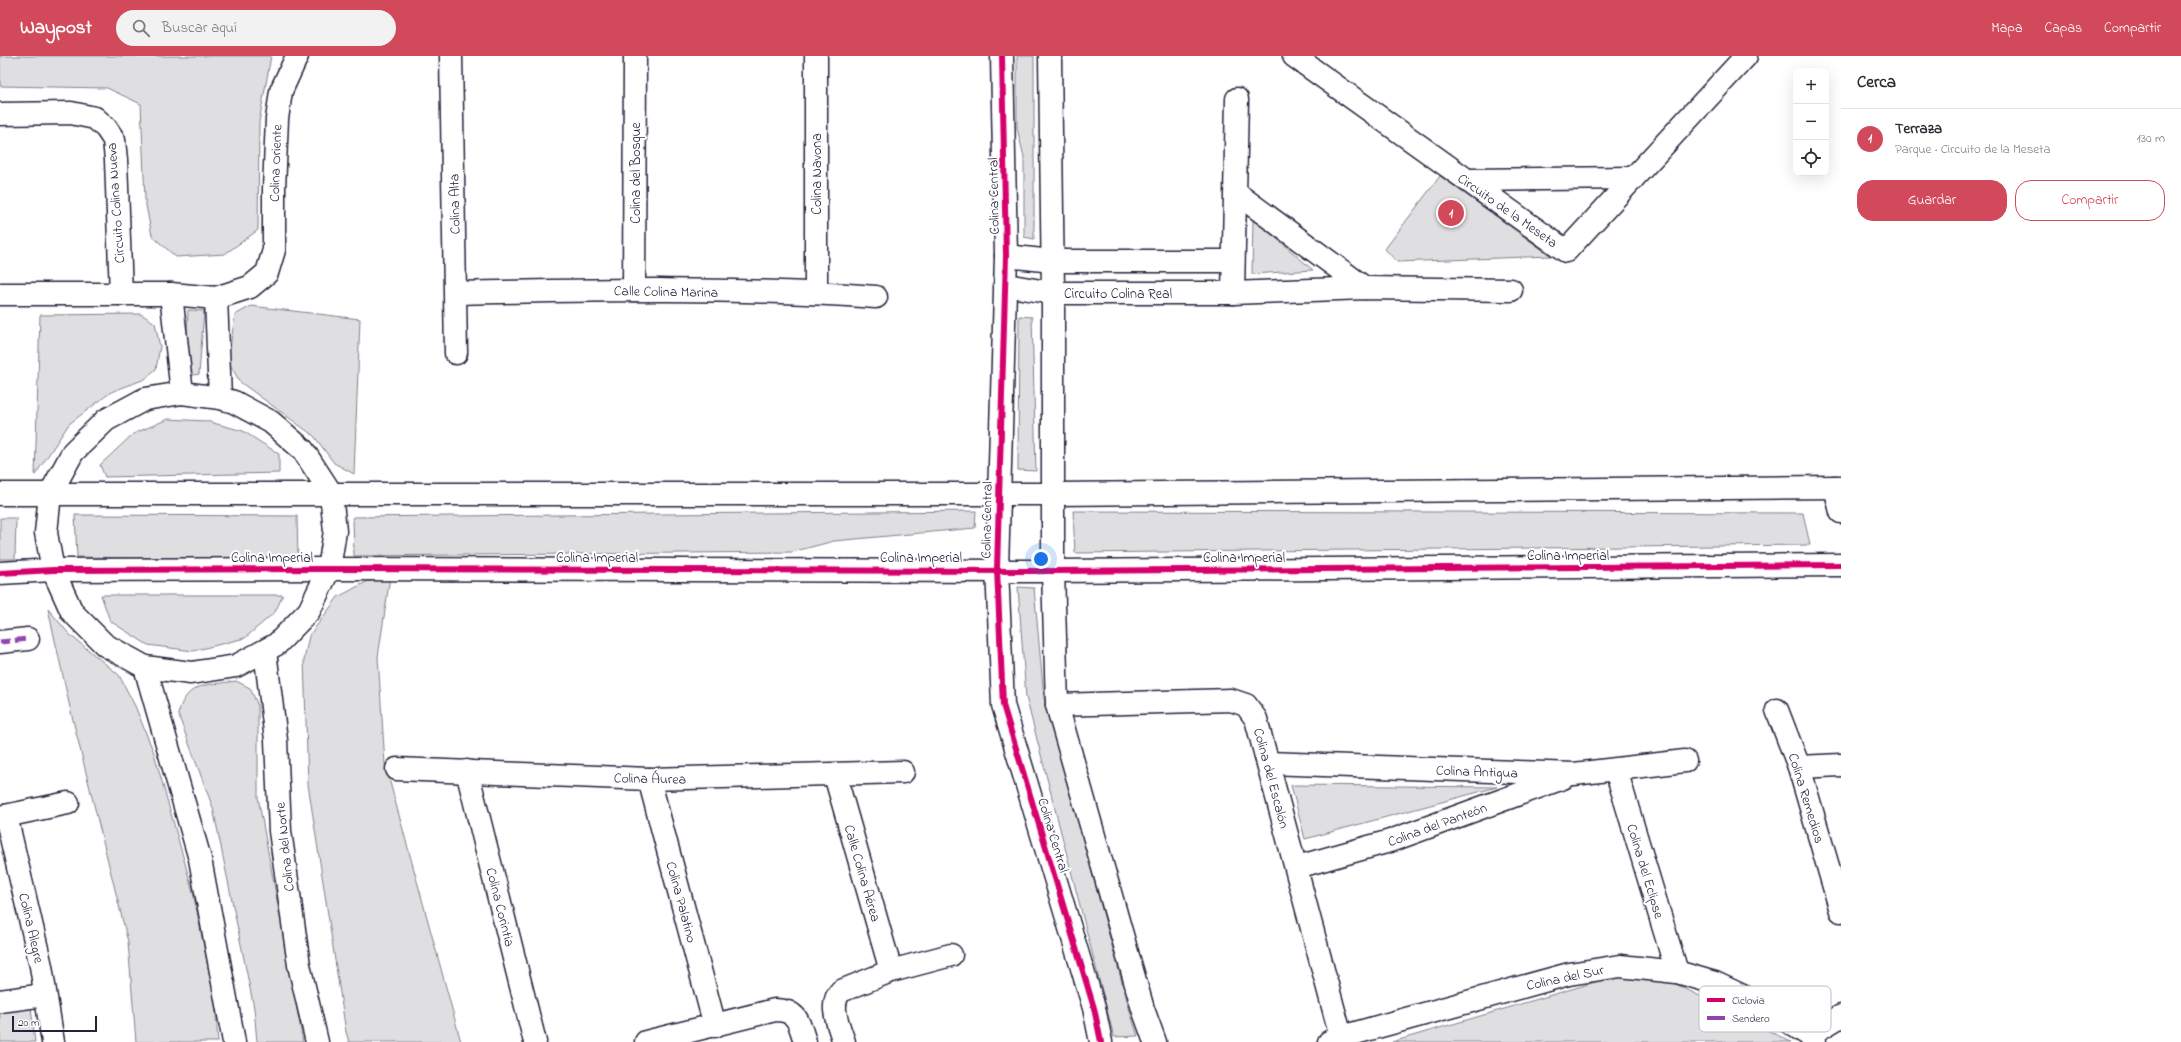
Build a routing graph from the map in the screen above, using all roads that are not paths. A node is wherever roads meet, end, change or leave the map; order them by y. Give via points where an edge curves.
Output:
1 (297, 56) edge
2 (451, 56) edge
3 (635, 56) edge
4 (816, 56) edge
5 (1002, 56) edge
6 (1050, 56) edge
7 (1294, 56) edge
8 (1746, 56) edge
9 (1237, 98) dead end
10 (0, 114) edge
11 (1634, 178) junction
12 (1467, 180) junction
13 (1236, 193) junction
14 (1006, 256) junction
15 (1052, 261) junction
16 (1233, 261) junction
17 (1004, 284) junction
18 (1366, 288) junction
19 (634, 290) junction
20 (1510, 290) dead end
21 (456, 293) junction
22 (816, 293) junction
23 (1053, 293) junction
24 (1233, 293) junction
25 (0, 294) edge
26 (121, 294) junction
27 (171, 294) junction
28 (876, 297) dead end
29 (216, 298) junction
30 (456, 353) dead end
31 (182, 393) junction
32 (220, 398) junction
33 (1838, 487) edge
34 (331, 493) junction
35 (0, 494) edge
36 (50, 494) junction
37 (999, 494) junction
38 (1054, 494) junction
39 (1841, 512) edge
40 (1841, 565) edge
41 (329, 569) junction
42 (997, 569) junction
43 (52, 570) junction
44 (1053, 570) junction
45 (0, 573) edge
46 (28, 639) dead end
47 (0, 642) edge
48 (264, 651) junction
49 (145, 667) junction
50 (1058, 705) junction
51 (1777, 710) dead end
52 (1685, 761) dead end
53 (1268, 763) junction
54 (1799, 766) junction
55 (1841, 766) edge
56 (397, 769) dead end
57 (1616, 770) junction
58 (467, 771) junction
59 (903, 772) dead end
60 (1574, 774) junction
61 (836, 775) junction
62 (649, 779) junction
63 (68, 803) dead end
64 (3, 816) edge
65 (1297, 867) junction
66 (1841, 911) edge
67 (951, 955) dead end
68 (892, 971) junction
69 (1676, 972) junction
70 (1721, 986) edge
71 (45, 995) junction
72 (0, 1001) edge
73 (1841, 1016) edge
74 (1831, 1024) edge
75 (714, 1026) junction
76 (1803, 1032) edge
77 (1812, 1038) edge
78 (1335, 1039) edge
79 (53, 1042) edge
80 (234, 1042) edge
81 (317, 1042) edge
82 (535, 1042) edge
83 (646, 1042) edge
84 (805, 1042) edge
85 (844, 1042) edge
86 (1101, 1042) edge
87 (1155, 1042) edge

1 - 29 street, Colina Oriente via 281,91 277,119 274,250 267,273 250,287
2 - 21 street, Colina Alta
3 - 19 street, Colina del Bosque
4 - 22 street, Colina Navona
5 - 14 street, Colina Central
6 - 15 street
7 - 12 street, Circuito de la Meseta
8 - 11 street, Circuito de la Meseta
9 - 13 street
10 - 26 street, Circuito Colina Nueva via 71,113 95,118 106,128 114,140
11 - 12 street
11 - 12 street, Circuito de la Meseta via 1566,251
13 - 16 street
13 - 18 street
14 - 15 street
14 - 17 street, Colina Central
15 - 16 street
15 - 23 street
16 - 24 street
17 - 23 street, Circuito Colina Real
17 - 37 street, Colina Central
18 - 20 street, Circuito Colina Real
18 - 24 street, Circuito Colina Real
19 - 21 street, Calle Colina Marina
19 - 22 street, Calle Colina Marina
21 - 30 street, Colina Alta
22 - 28 street, Calle Colina Marina
23 - 24 street, Circuito Colina Real
23 - 38 street
25 - 26 street
26 - 27 street
27 - 29 street
27 - 31 street
29 - 32 street
31 - 32 street
31 - 36 street via 145,399 106,420 73,452
32 - 34 street via 234,402 271,422 303,450
33 - 38 street
33 - 39 street
34 - 36 street
34 - 37 street
34 - 41 street via 335,531
35 - 36 street
36 - 43 street via 46,532
37 - 38 street
37 - 42 street, Colina Central
38 - 44 street
40 - 44 street, Colina Imperial
41 - 42 street, Colina Imperial
41 - 43 street, Colina Imperial
41 - 48 street via 309,611 277,644
42 - 44 street, Colina Imperial
42 - 86 street, Colina Central via 1003,705 1094,1008
43 - 45 street, Colina Imperial
43 - 49 street via 72,612 105,645
44 - 50 street
46 - 47 street
48 - 49 street via 236,666 191,673
48 - 81 street, Colina del Norte via 276,740 280,831 299,965
49 - 80 street via 200,859
50 - 53 street, Colina del Escalón via 1231,700 1246,705 1256,719
50 - 87 street via 1143,1009
51 - 54 street, Colina Remedios
52 - 57 street, Colina Antigua
53 - 60 street, Colina Antigua
53 - 65 street, Colina del Escalón via 1279,811
54 - 55 street
54 - 66 street, Colina Remedios
56 - 58 street, Colina Áurea
57 - 60 street, Colina Antigua
57 - 69 street, Colina del Eclipse
58 - 62 street, Colina Áurea
58 - 82 street, Colina Corintia
59 - 61 street, Colina Áurea
60 - 65 street, Colina del Panteón via 1390,841
61 - 62 street, Colina Áurea
61 - 68 street, Calle Colina Aérea
62 - 75 street, Colina Palatino
63 - 64 street
64 - 71 street, Colina Alegre
65 - 78 street, Colina del Escalón
67 - 68 street
68 - 85 street via 847,987 836,996 835,1012
69 - 70 street, Colina del Sur
69 - 78 street, Colina del Sur via 1620,966 1569,974
71 - 72 street
71 - 79 street, Colina Alegre
73 - 74 street
75 - 83 street
75 - 84 street via 775,1010 790,1011 799,1022
76 - 77 street, Colina del Sur

